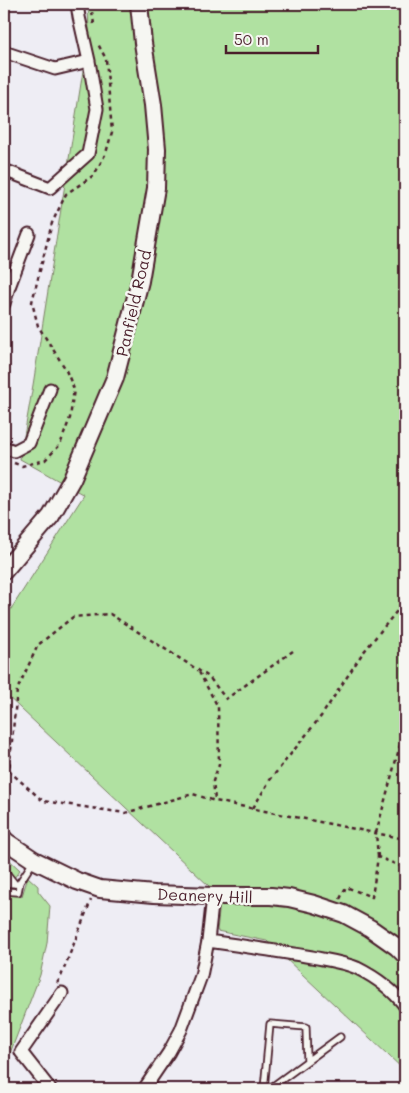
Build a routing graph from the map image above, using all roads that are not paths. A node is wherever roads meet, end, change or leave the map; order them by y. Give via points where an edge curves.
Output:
1 (77, 4) edge
2 (139, 4) edge
3 (4, 52) edge
4 (89, 60) junction
5 (4, 170) edge
6 (29, 234) dead end
7 (6, 286) edge
8 (4, 304) edge
9 (50, 389) dead end
10 (4, 447) edge
11 (4, 571) edge
12 (4, 839) edge
13 (34, 860) junction
14 (4, 870) edge
15 (17, 883) junction
16 (4, 884) edge
17 (4, 891) edge
18 (213, 896) junction
19 (208, 941) junction
20 (405, 955) edge
21 (58, 990) road end
22 (405, 1006) edge
23 (340, 1037) dead end
24 (13, 1052) edge
25 (307, 1061) junction
26 (50, 1089) edge
27 (144, 1089) edge
28 (264, 1089) edge
29 (269, 1089) edge

1 - 4 street
2 - 11 main road, Panfield Road via 157,149 156,188 140,281 115,378 72,479 51,516
3 - 4 street via 55,69
4 - 5 street via 97,109 88,154 50,188
6 - 7 street
7 - 8 street
9 - 10 street via 29,443 14,451
12 - 13 main road, Deanery Hill
13 - 15 lane
13 - 18 main road, Deanery Hill via 96,888
14 - 15 lane
15 - 16 lane
15 - 17 lane via 18,892
18 - 19 street
18 - 20 main road, Deanery Hill via 289,898 334,910 370,928
19 - 22 street via 334,961 356,968 381,982
19 - 27 street via 201,976 181,1030
21 - 24 street
23 - 25 lane
24 - 26 street
25 - 28 lane via 306,1027 270,1024
25 - 29 lane

